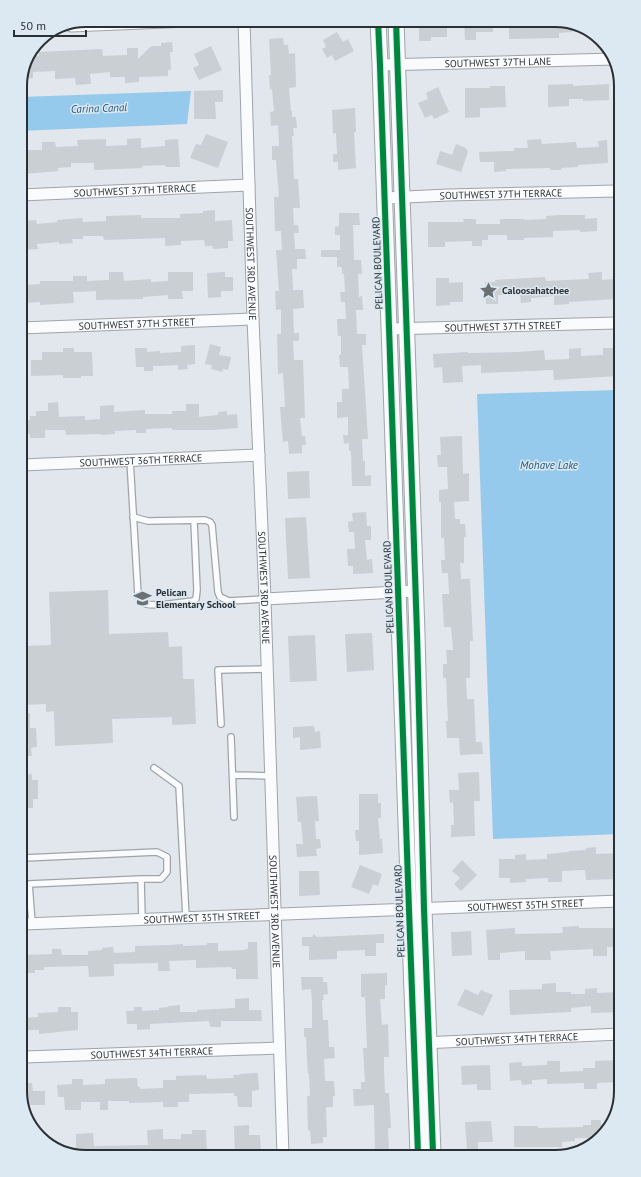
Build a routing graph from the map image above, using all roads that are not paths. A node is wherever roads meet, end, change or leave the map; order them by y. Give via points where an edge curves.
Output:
1 (244, 27) edge
2 (378, 27) edge
3 (396, 27) edge
4 (608, 59) edge
5 (397, 64) junction
6 (380, 65) junction
7 (248, 185) junction
8 (614, 191) edge
9 (27, 195) edge
10 (403, 197) junction
11 (385, 198) junction
12 (253, 318) junction
13 (614, 323) edge
14 (27, 328) edge
15 (407, 328) junction
16 (389, 329) junction
17 (259, 455) junction
18 (130, 460) junction
19 (27, 465) edge
20 (133, 517) junction
21 (194, 521) junction
22 (416, 590) junction
23 (398, 592) junction
24 (265, 599) junction
25 (267, 669) junction
26 (221, 724) dead end
27 (231, 737) dead end
28 (154, 768) dead end
29 (232, 775) junction
30 (270, 776) junction
31 (234, 817) dead end
32 (27, 858) edge
33 (140, 879) junction
34 (27, 884) edge
35 (614, 901) edge
36 (424, 909) junction
37 (409, 910) junction
38 (276, 915) junction
39 (186, 917) junction
40 (142, 919) junction
41 (28, 923) edge
42 (614, 1034) edge
43 (414, 1043) junction
44 (429, 1043) junction
45 (279, 1048) junction
46 (27, 1057) edge
47 (283, 1150) edge
48 (418, 1150) edge
49 (433, 1150) edge

1 - 7 street, SOUTHWEST 3RD AVENUE
2 - 6 street, PELICAN BOULEVARD
3 - 5 street
4 - 5 street, SOUTHWEST 37TH LANE
5 - 6 street, SOUTHWEST 37TH LANE
5 - 10 street
6 - 11 street, PELICAN BOULEVARD
7 - 9 street, SOUTHWEST 37TH TERRACE
7 - 12 street, SOUTHWEST 3RD AVENUE
8 - 10 street, SOUTHWEST 37TH TERRACE
10 - 11 street, SOUTHWEST 37TH TERRACE
10 - 15 street
11 - 16 street, PELICAN BOULEVARD
12 - 14 street, SOUTHWEST 37TH STREET
12 - 17 street, SOUTHWEST 3RD AVENUE
13 - 15 street, SOUTHWEST 37TH STREET
15 - 16 street, SOUTHWEST 37TH STREET
15 - 22 street
16 - 23 street, PELICAN BOULEVARD
17 - 18 street, SOUTHWEST 36TH TERRACE
17 - 24 street, SOUTHWEST 3RD AVENUE
18 - 19 street, SOUTHWEST 36TH TERRACE
18 - 20 lane
20 - 21 lane via 148,521
20 - 21 lane via 138,595 145,604 154,605 196,599 198,590
21 - 24 lane via 205,520 212,526 220,597 229,601
22 - 23 street
22 - 36 street
23 - 24 street
23 - 37 street, PELICAN BOULEVARD
24 - 25 street, SOUTHWEST 3RD AVENUE
25 - 26 lane via 218,670
25 - 30 street, SOUTHWEST 3RD AVENUE
27 - 29 lane
28 - 39 lane via 178,786
29 - 30 lane
29 - 31 lane
30 - 38 street, SOUTHWEST 3RD AVENUE
32 - 33 lane via 157,852 167,857 167,872 161,878
33 - 34 lane
33 - 40 lane
34 - 41 lane
35 - 36 street, SOUTHWEST 35TH STREET
36 - 37 street, SOUTHWEST 35TH STREET
36 - 44 street
37 - 38 street, SOUTHWEST 35TH STREET
37 - 43 street, PELICAN BOULEVARD
38 - 39 street, SOUTHWEST 35TH STREET
38 - 45 street, SOUTHWEST 3RD AVENUE
39 - 40 street, SOUTHWEST 35TH STREET
40 - 41 street, SOUTHWEST 35TH STREET
42 - 44 street, SOUTHWEST 34TH TERRACE
43 - 44 street, SOUTHWEST 34TH TERRACE
43 - 48 street, PELICAN BOULEVARD
44 - 49 street
45 - 46 street, SOUTHWEST 34TH TERRACE
45 - 47 street, SOUTHWEST 3RD AVENUE

